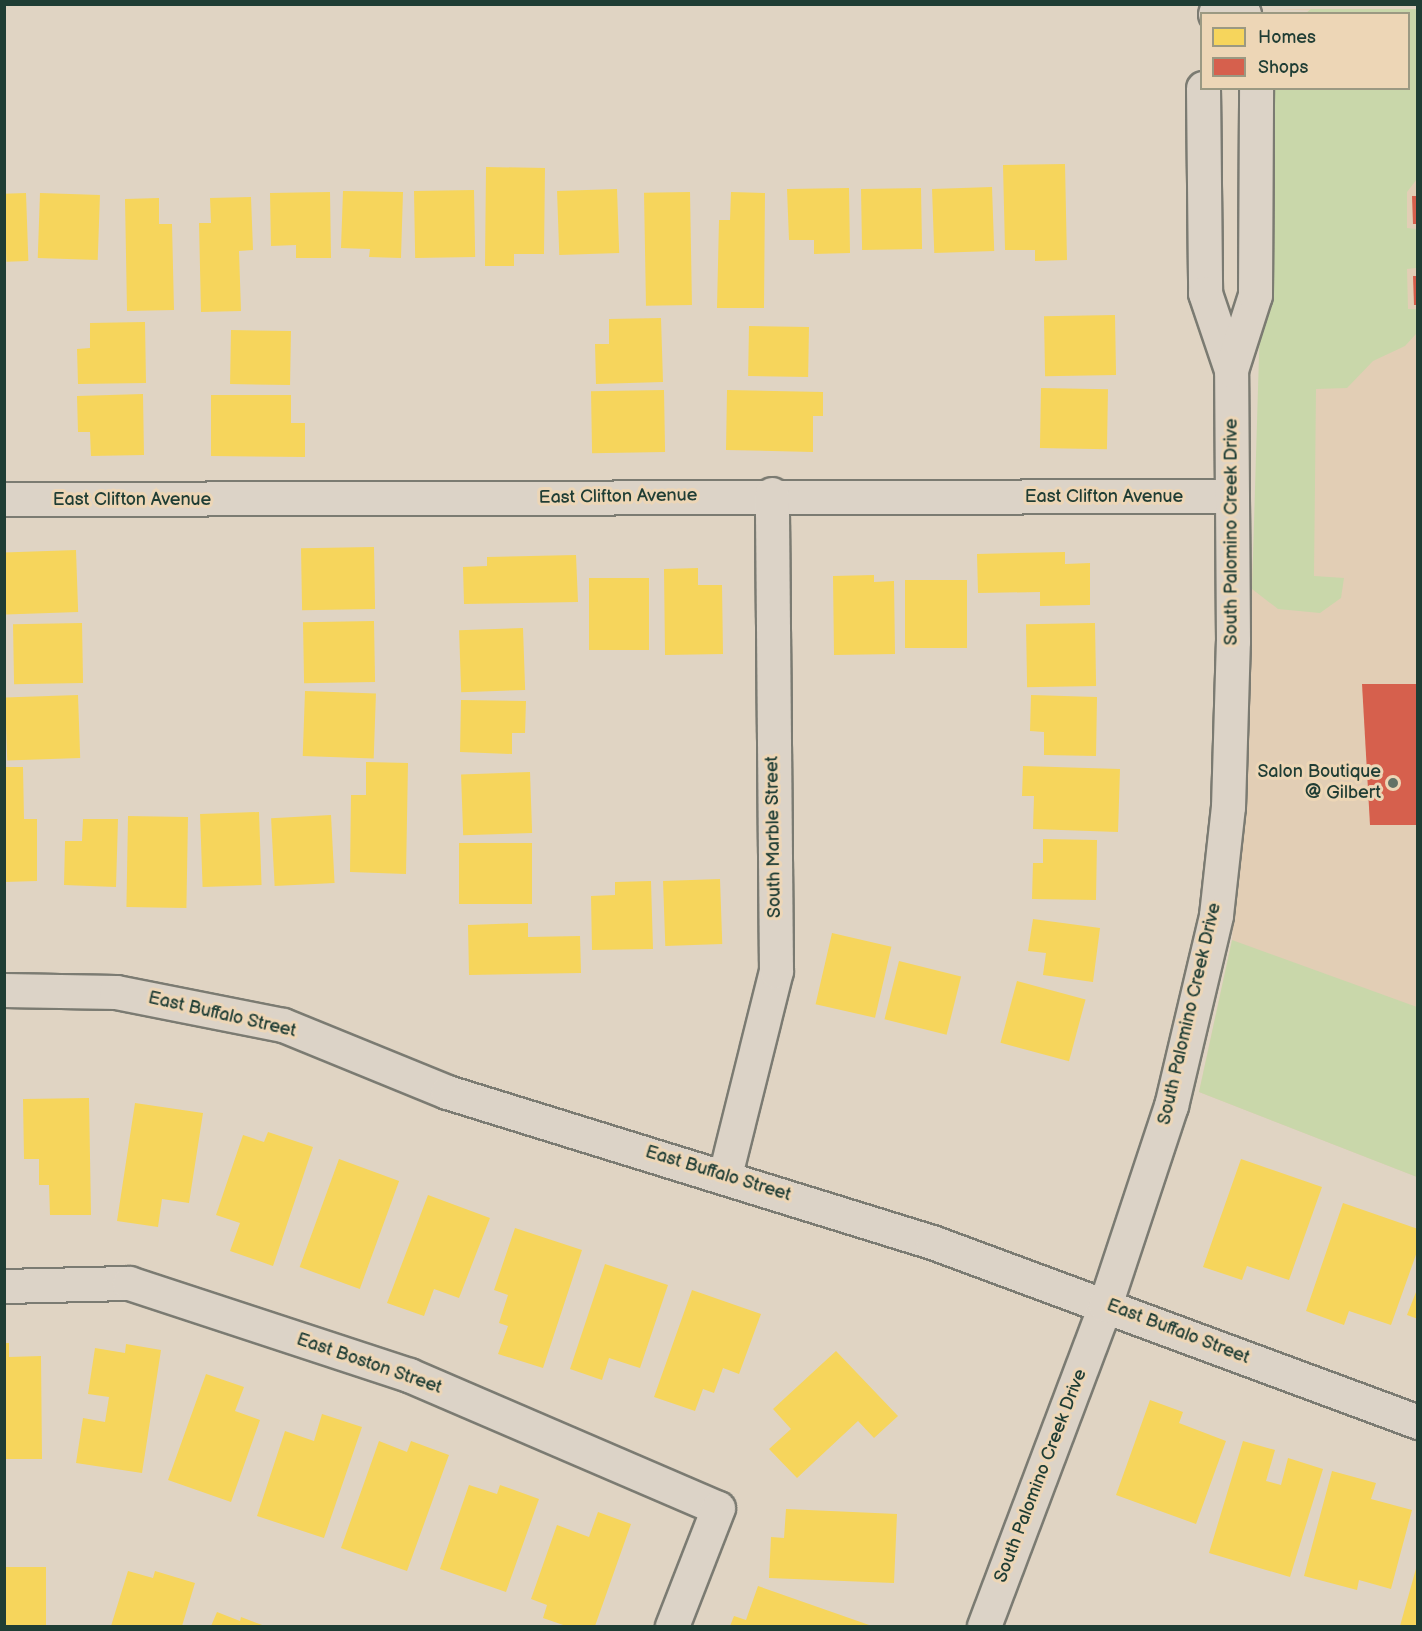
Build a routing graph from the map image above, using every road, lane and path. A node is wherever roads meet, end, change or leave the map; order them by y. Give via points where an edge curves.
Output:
1 (1203, 90) edge
2 (1256, 90) edge
3 (1231, 370) junction
4 (772, 494) junction
5 (1232, 496) junction
6 (4, 499) edge
7 (4, 990) edge
8 (726, 1175) junction
9 (4, 1286) edge
10 (1105, 1305) junction
11 (1418, 1422) edge
12 (672, 1626) edge
13 (984, 1626) edge

1 - 3 street, South Palomino Creek Drive via 1205,293
2 - 3 street, South Palomino Creek Drive via 1255,295
3 - 5 street, South Palomino Creek Drive
4 - 5 street, East Clifton Avenue
4 - 6 street, East Clifton Avenue
4 - 8 street, South Marble Street via 776,971
5 - 10 street, South Palomino Creek Drive via 1228,807 1216,915 1171,1106
7 - 8 street, East Buffalo Street via 116,992 284,1025 447,1092
8 - 10 street, East Buffalo Street
9 - 12 street, East Boston Street via 129,1283 409,1375 718,1508
10 - 11 street, East Buffalo Street
10 - 13 street, South Palomino Creek Drive

